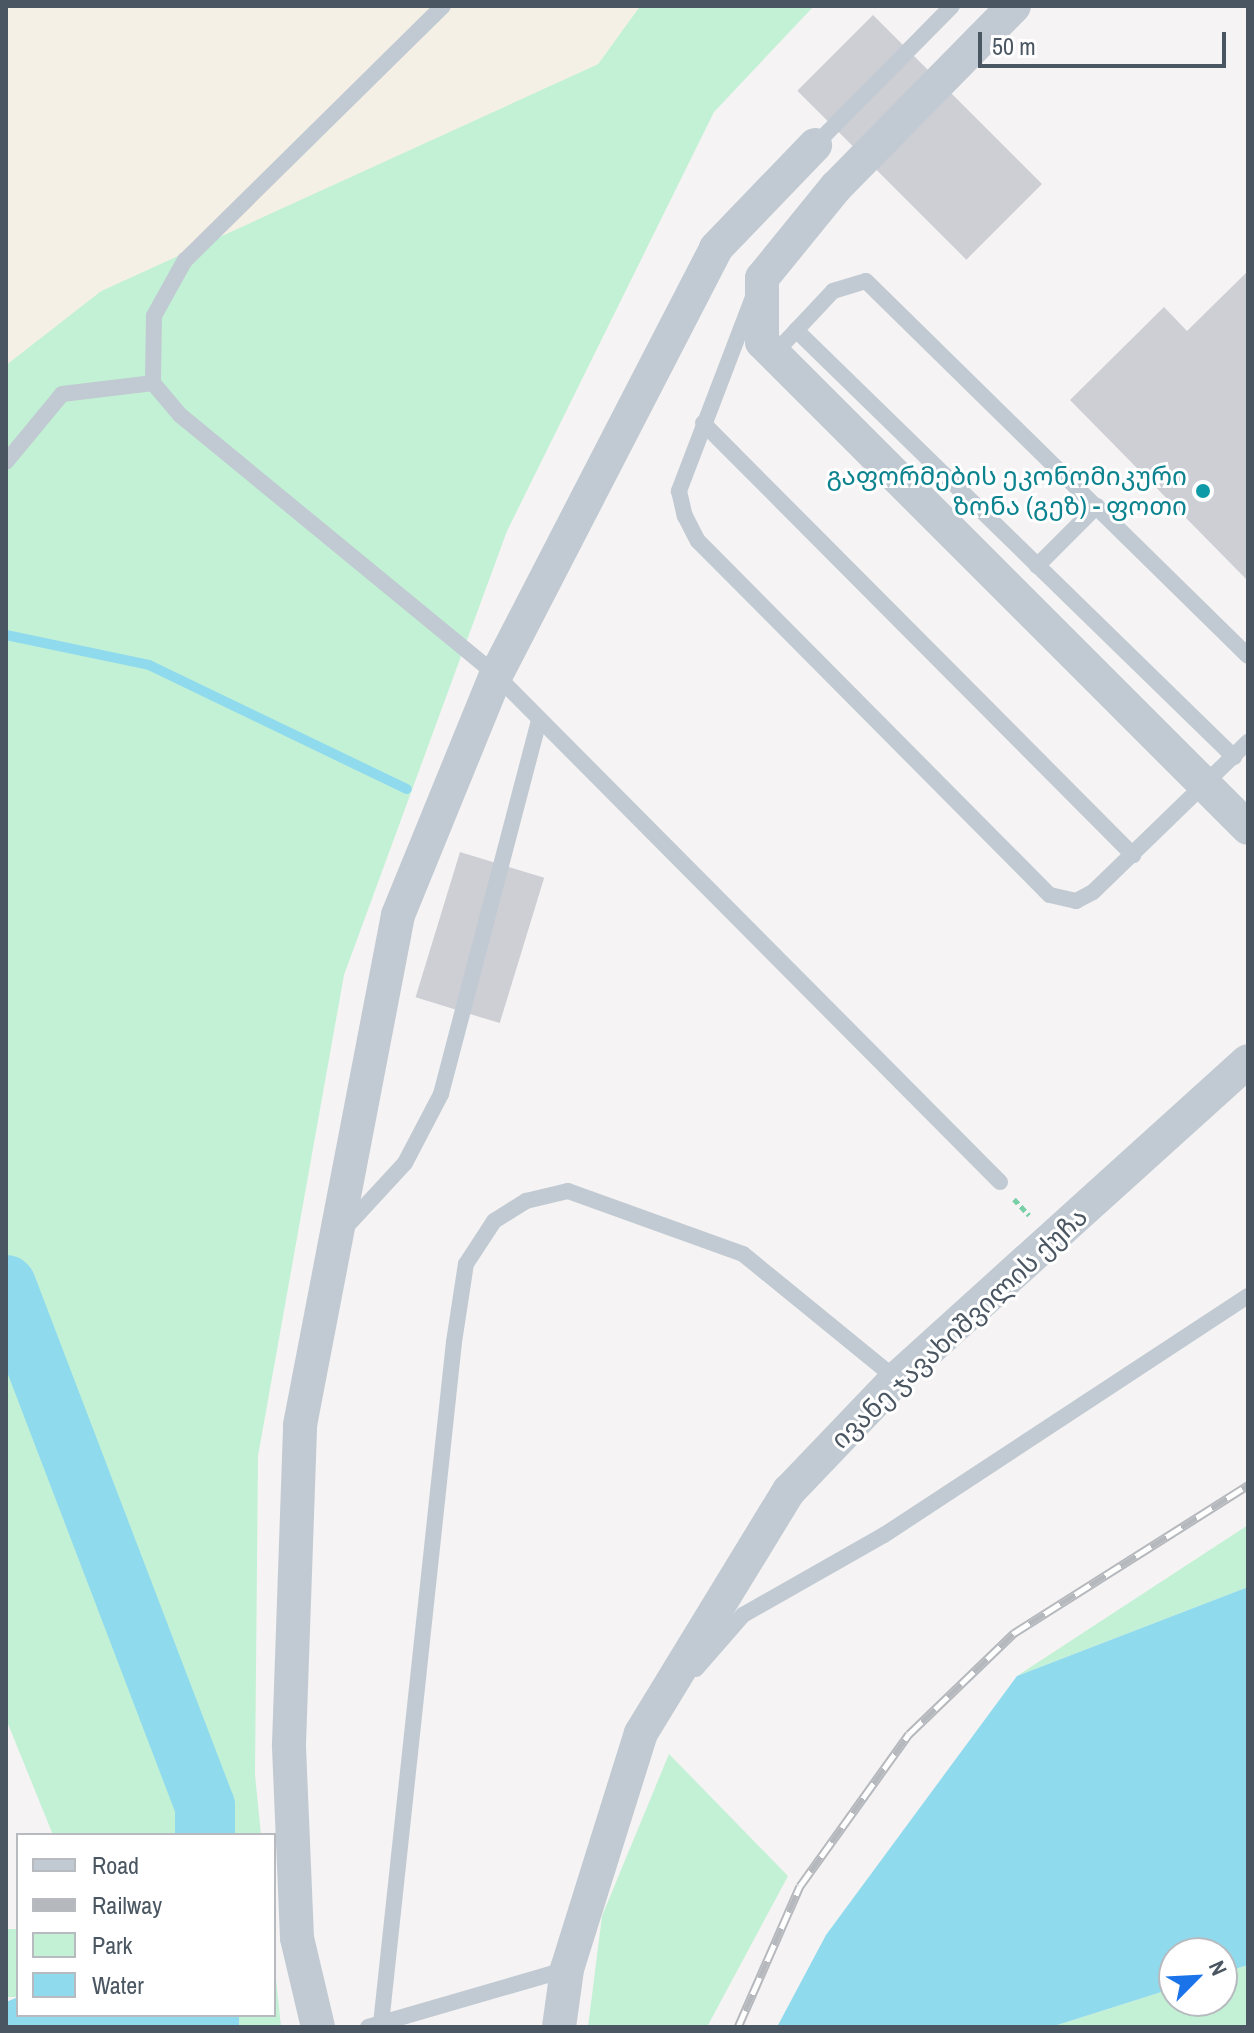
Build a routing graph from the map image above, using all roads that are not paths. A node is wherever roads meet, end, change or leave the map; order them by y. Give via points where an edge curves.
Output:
1 (443, 6) edge
2 (952, 6) edge
3 (1014, 6) edge
4 (815, 145) joint
5 (762, 278) junction
6 (796, 330) junction
7 (772, 356) junction
8 (153, 383) junction
9 (703, 423) junction
10 (6, 462) edge
11 (1097, 506) junction
12 (1037, 566) junction
13 (1248, 656) edge
14 (496, 675) junction
15 (539, 720) junction
16 (1248, 742) edge
17 (1234, 757) junction
18 (1206, 787) junction
19 (1248, 828) edge
20 (1133, 855) junction
21 (1248, 1061) edge
22 (1000, 1182) road end
23 (331, 1244) junction
24 (1248, 1296) edge
25 (896, 1379) junction
26 (641, 1733) junction
27 (567, 1969) junction
28 (375, 2025) edge
29 (318, 2027) edge
30 (559, 2027) edge

1 - 8 lane via 185,260 154,316
2 - 4 lane
3 - 5 street via 836,187
4 - 14 street via 716,248
5 - 7 street via 762,342
5 - 9 lane
6 - 7 lane
6 - 11 lane via 833,291 866,281
6 - 12 lane
7 - 18 street
8 - 10 lane via 62,394
8 - 14 lane via 180,415
9 - 20 lane
9 - 20 lane via 679,491 698,541 1028,873 1050,895 1076,901
11 - 12 lane
11 - 13 lane
12 - 17 lane
14 - 15 lane
14 - 23 street via 398,915
15 - 22 lane
15 - 23 lane via 441,1094 405,1163
16 - 17 lane
17 - 18 lane
18 - 19 street
18 - 20 lane
21 - 25 street, ივანე ჯავახიშვილის ქუჩა
23 - 29 street via 300,1425 289,1744 297,1938
24 - 26 lane via 884,1535 743,1615
25 - 26 street, ივანე ჯავახიშვილის ქუჩა via 789,1491
25 - 28 lane via 743,1254 568,1191 526,1201 494,1221 466,1264 454,1342
26 - 27 street, ივანე ჯავახიშვილის ქუჩა
27 - 28 lane
27 - 30 street, ივანე ჯავახიშვილის ქუჩა

